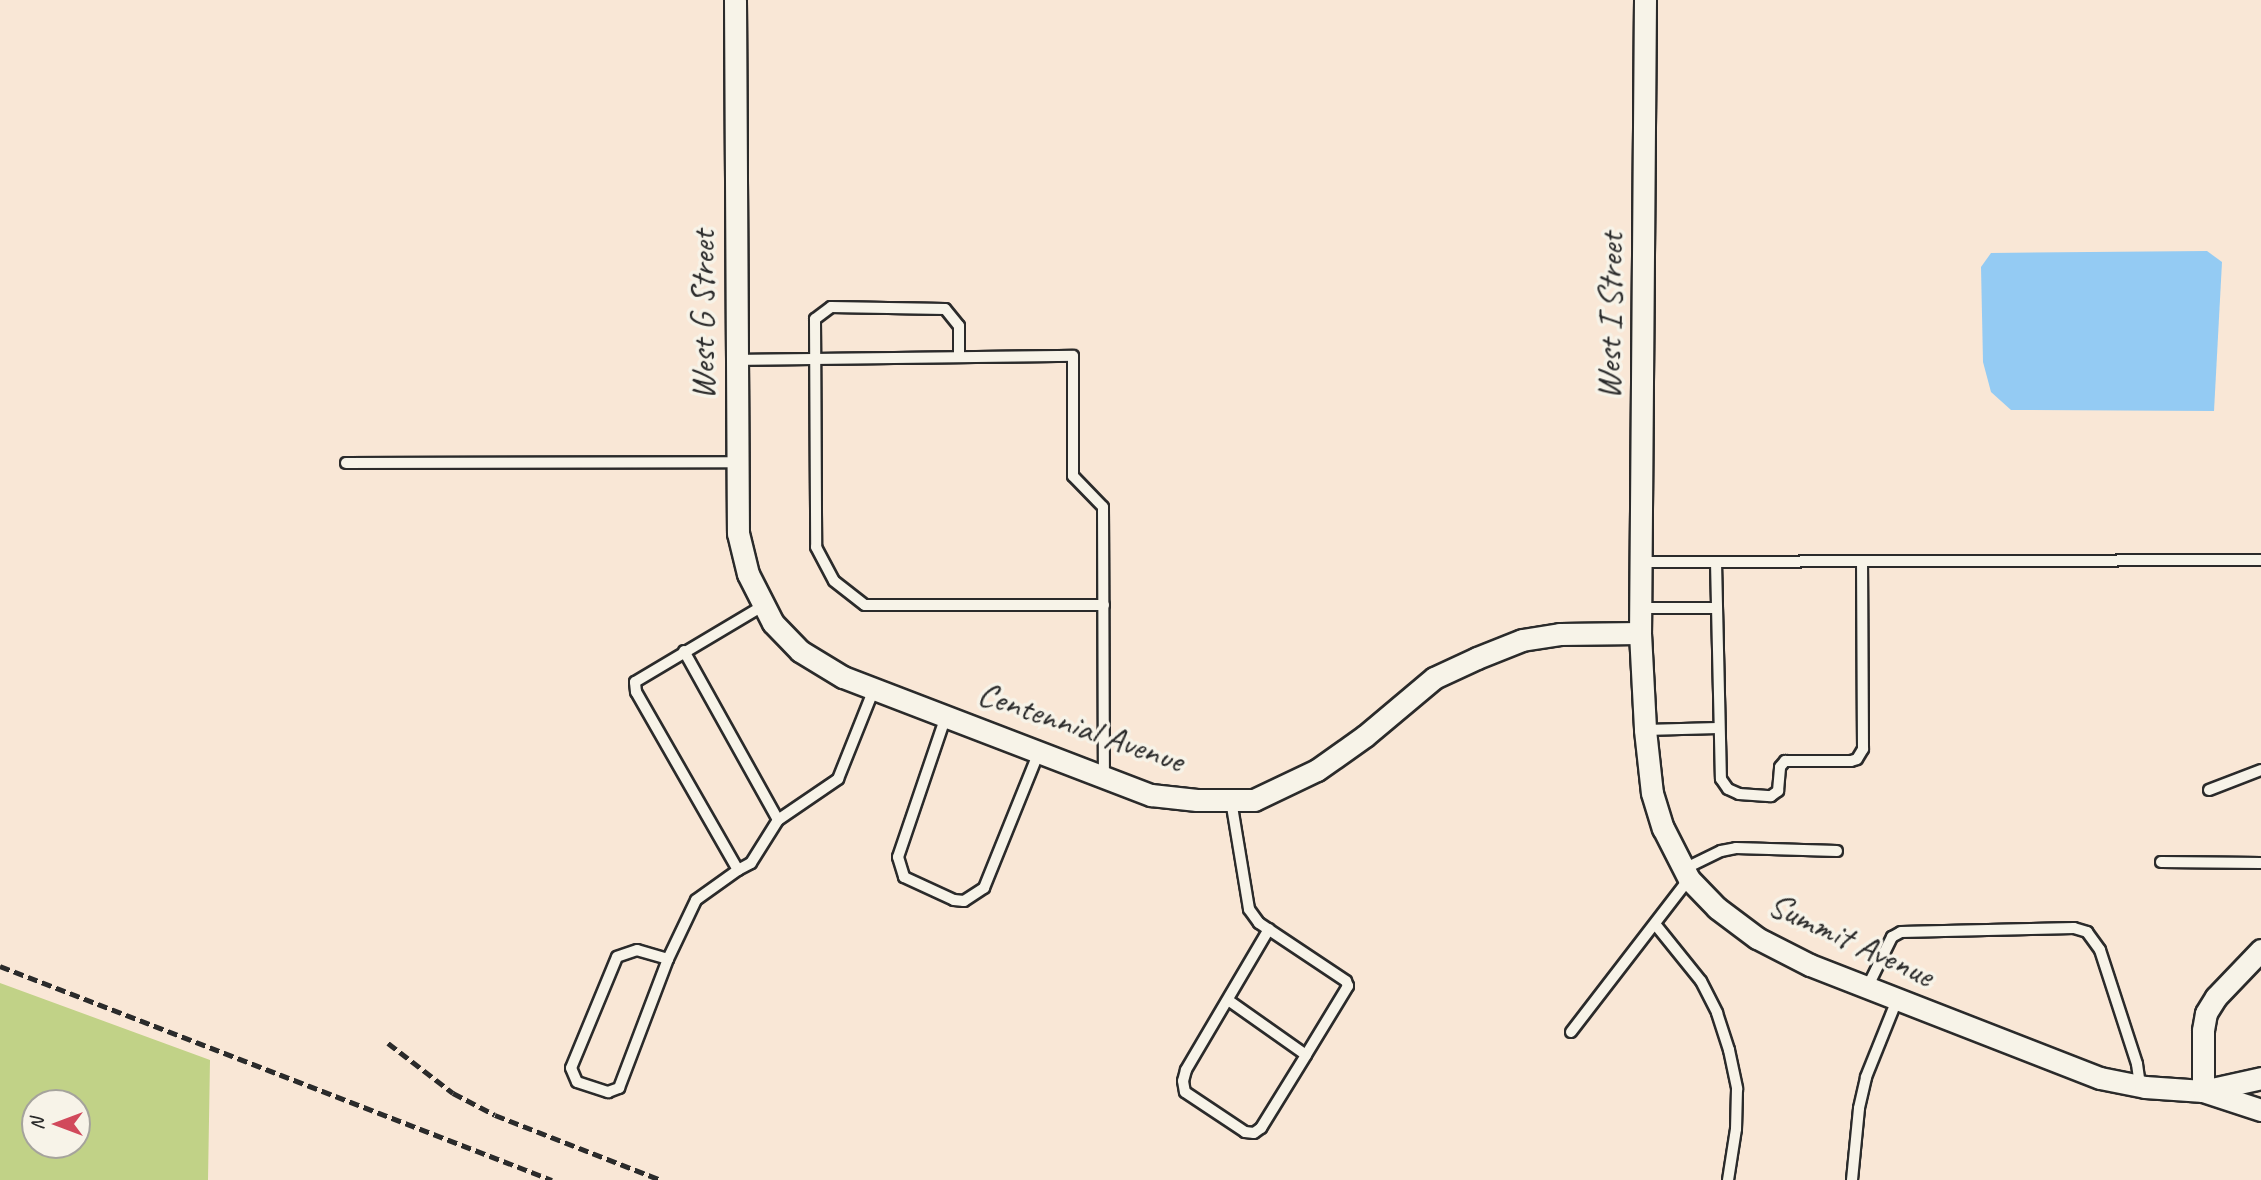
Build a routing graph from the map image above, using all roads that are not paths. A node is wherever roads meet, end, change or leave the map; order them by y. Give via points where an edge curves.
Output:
1 (735, 0) edge
2 (1645, 0) edge
3 (959, 357) junction
4 (815, 358) junction
5 (736, 359) junction
6 (737, 462) junction
7 (346, 463) dead end
8 (2261, 560) edge
9 (1862, 561) junction
10 (1641, 562) junction
11 (1716, 562) junction
12 (1104, 605) junction
13 (1641, 608) junction
14 (1717, 608) junction
15 (768, 614) junction
16 (1640, 633) junction
17 (684, 651) junction
18 (874, 688) junction
19 (946, 716) junction
20 (1718, 728) junction
21 (1645, 730) junction
22 (1039, 752) junction
23 (2261, 770) edge
24 (1104, 777) junction
25 (2209, 790) dead end
26 (1231, 800) junction
27 (778, 820) junction
28 (1837, 850) dead end
29 (2161, 862) dead end
30 (2261, 863) edge
31 (738, 870) junction
32 (1686, 874) junction
33 (1655, 924) junction
34 (1269, 929) junction
35 (2261, 950) edge
36 (668, 959) junction
37 (1867, 988) junction
38 (1228, 1000) junction
39 (1897, 1000) junction
40 (1571, 1032) dead end
41 (1306, 1055) junction
42 (2261, 1078) edge
43 (2140, 1086) junction
44 (2203, 1091) junction
45 (2261, 1110) edge
46 (1728, 1180) edge
47 (1852, 1180) edge

1 - 5 street, West G Street
2 - 10 street, West I Street
3 - 4 lane
3 - 4 lane via 959,326 945,309 831,307 815,319
3 - 12 lane via 1073,356 1073,476 1103,507
4 - 5 lane
4 - 12 lane via 816,547 834,581 865,605
5 - 6 street, West G Street
6 - 7 lane
6 - 15 street, West G Street via 738,533 748,574
8 - 9 lane
9 - 11 lane
9 - 20 lane via 1860,755 1851,761 1785,761 1776,794 1739,794 1721,779
10 - 11 lane
10 - 13 street, West I Street
11 - 14 lane
12 - 24 lane
13 - 14 lane
13 - 16 street, West I Street
14 - 20 lane
15 - 17 lane
15 - 18 street, Centennial Avenue via 800,651 843,677
16 - 21 street, Summit Avenue
16 - 26 street, Centennial Avenue via 1560,634 1522,640 1434,678 1365,736 1306,776 1254,800
17 - 27 lane
17 - 31 lane via 639,677 636,692
18 - 19 street, Centennial Avenue
18 - 27 lane via 838,779
19 - 22 street, Centennial Avenue
19 - 22 lane via 898,857 904,877 954,900 964,901 984,888
20 - 21 lane
21 - 32 street, Summit Avenue via 1652,793
22 - 24 street, Centennial Avenue
23 - 25 lane
24 - 26 street, Centennial Avenue via 1151,795
26 - 34 lane via 1249,909
27 - 31 lane via 751,863
28 - 32 lane via 1736,848 1721,851
29 - 30 lane
31 - 36 lane via 696,900
32 - 33 lane
32 - 37 street, Summit Avenue via 1717,908 1757,938
33 - 40 lane
33 - 46 lane via 1701,981 1729,1051 1737,1089
34 - 38 lane
34 - 41 lane via 1348,986
35 - 44 street via 2206,1013
36 - 36 lane via 637,950 617,957 570,1068 577,1082 607,1092 619,1088
37 - 39 street, Summit Avenue
37 - 43 lane via 1892,937 1901,932 2074,928 2087,932 2100,950
38 - 41 lane
38 - 41 lane via 1186,1070 1185,1092 1245,1132 1254,1133
39 - 43 street, Summit Avenue via 2056,1063
39 - 47 lane via 1866,1077
42 - 44 street, Summit Avenue
43 - 44 street, Summit Avenue
44 - 45 street, Summit Avenue

